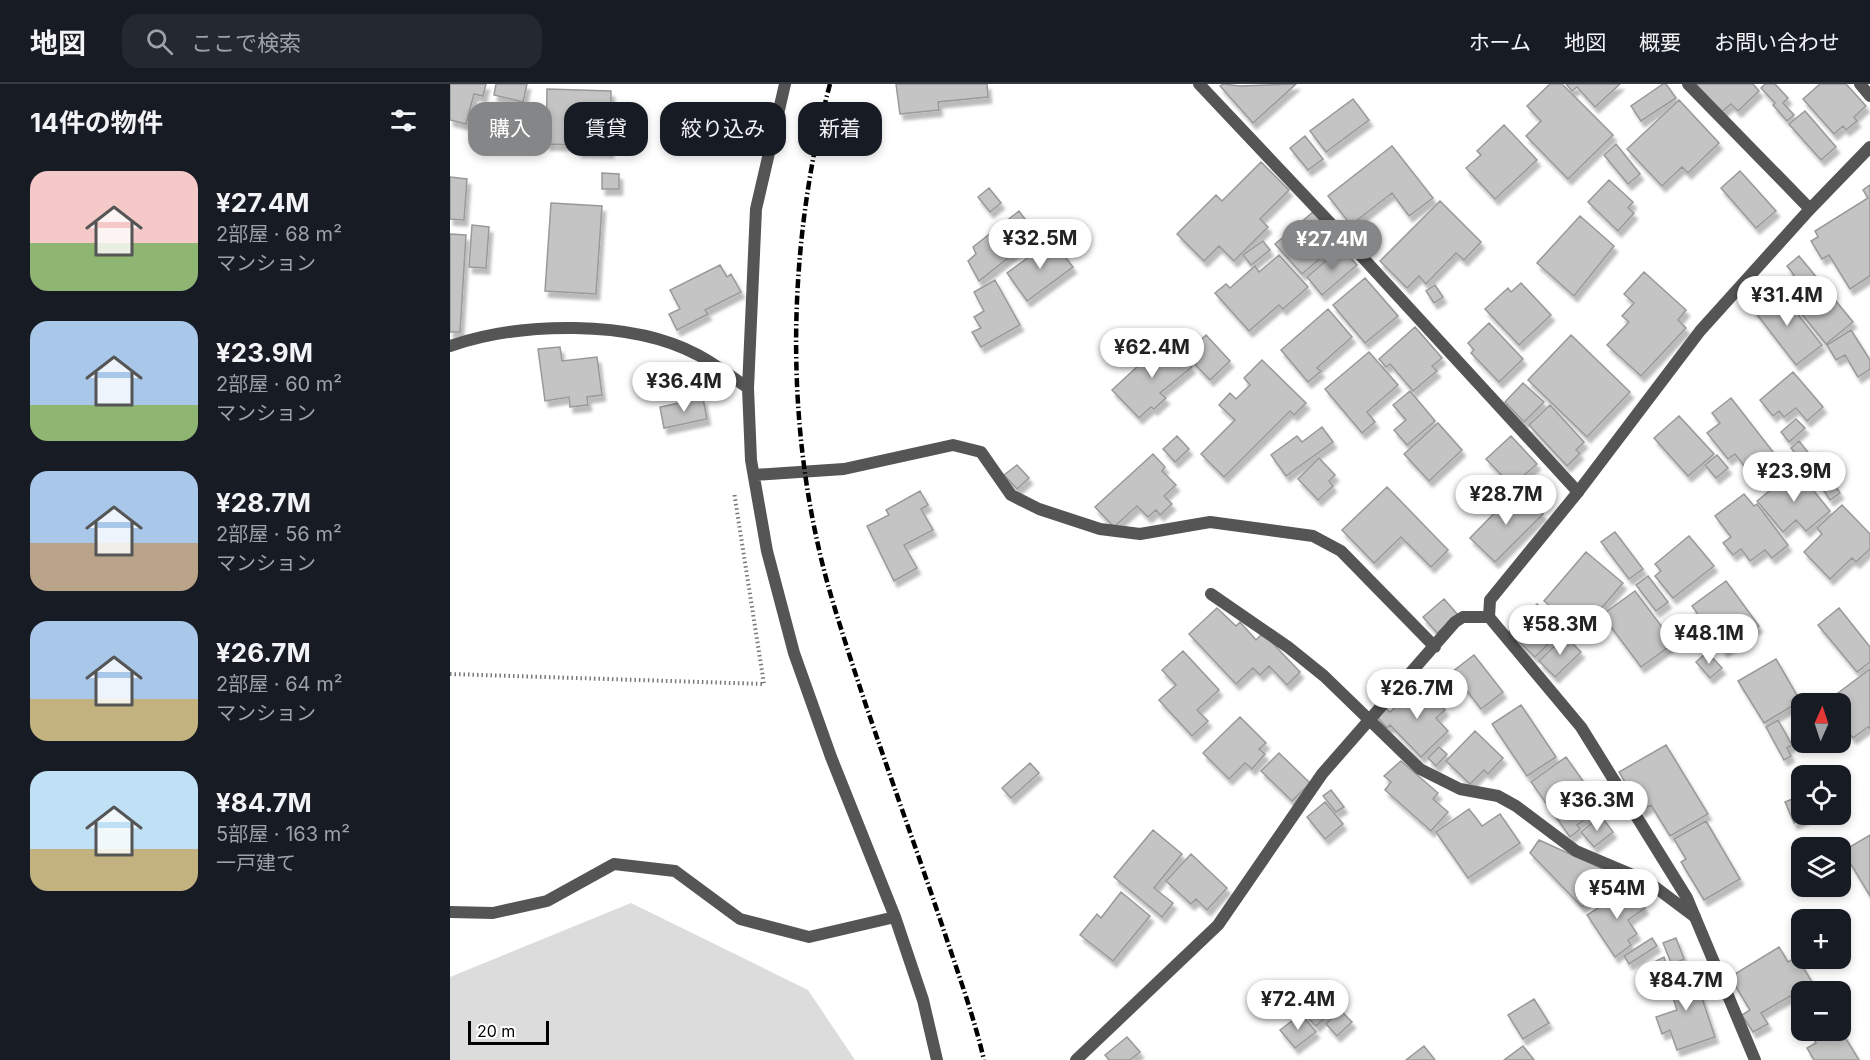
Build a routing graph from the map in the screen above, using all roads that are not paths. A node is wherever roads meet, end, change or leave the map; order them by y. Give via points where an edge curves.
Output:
1 (785, 84) edge
2 (1199, 84) edge
3 (1689, 84) edge
4 (1860, 84) edge
5 (1870, 96) edge
6 (1870, 148) edge
7 (1810, 209) junction
8 (450, 346) edge
9 (748, 388) junction
10 (754, 475) junction
11 (1578, 492) junction
12 (1211, 594) dead end
13 (1489, 617) junction
14 (1435, 647) junction
15 (1370, 720) junction
16 (450, 912) edge
17 (895, 917) junction
18 (1695, 917) junction
19 (937, 1060) edge
20 (1076, 1060) edge
21 (1755, 1060) edge

1 - 9 street via 756,210
2 - 11 street
3 - 7 street
4 - 5 street
6 - 7 street
7 - 11 street via 1700,331
8 - 9 street via 482,335 550,327 635,333 697,354
9 - 10 street
10 - 14 street via 844,469 953,445 981,452 1011,495 1039,509 1100,528 1140,534 1210,522 1313,536 1341,551
10 - 17 street via 767,551 794,653
11 - 13 street via 1490,600
12 - 15 street via 1288,647
13 - 14 street via 1463,617
13 - 18 street via 1581,727
14 - 15 street
15 - 18 street via 1420,769 1460,789 1498,796 1576,851 1647,881
15 - 20 street via 1322,774 1218,925
16 - 17 street via 493,913 547,901 614,864 675,871 740,920 809,937
17 - 19 street via 923,1000
18 - 21 street

